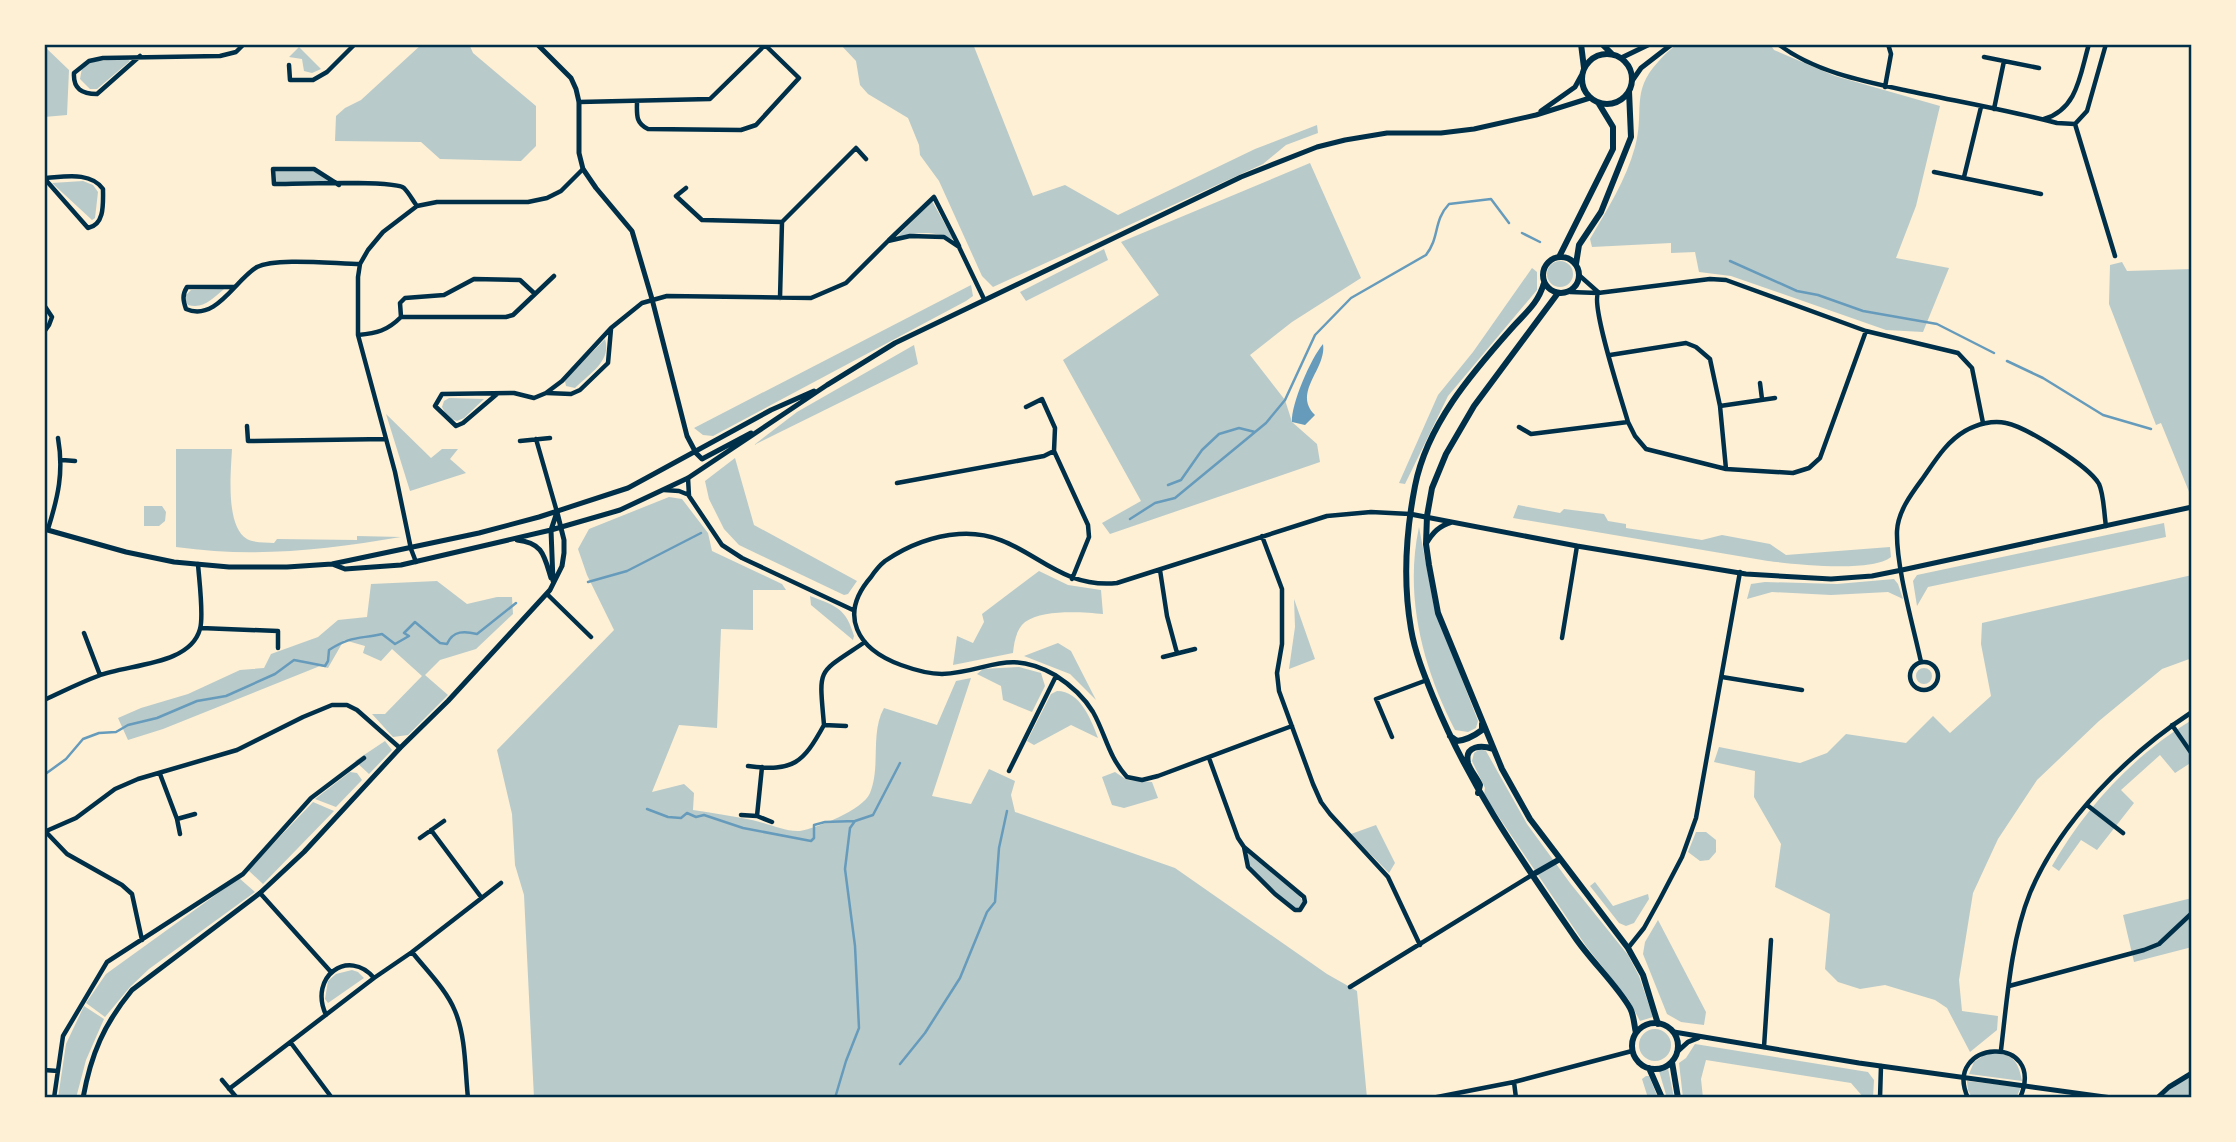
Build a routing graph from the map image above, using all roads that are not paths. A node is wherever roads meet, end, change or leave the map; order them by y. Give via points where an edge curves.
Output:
1 (244, 44) edge
2 (355, 44) edge
3 (537, 44) edge
4 (1581, 44) edge
5 (1602, 44) edge
6 (1650, 44) edge
7 (1672, 44) edge
8 (1778, 44) edge
9 (1888, 44) edge
10 (2089, 44) edge
11 (2106, 44) edge
12 (1612, 54) junction
13 (140, 56) junction
14 (1984, 57) dead end
15 (1621, 58) junction
16 (2004, 61) junction
17 (289, 65) dead end
18 (1584, 68) junction
19 (2039, 68) dead end
20 (1581, 76) junction
21 (1632, 81) junction
22 (1885, 87) junction
23 (1629, 91) junction
24 (1590, 99) junction
25 (637, 101) junction
26 (579, 102) junction
27 (1599, 104) junction
28 (1981, 107) junction
29 (1994, 109) junction
30 (1536, 115) junction
31 (2043, 119) junction
32 (2075, 124) junction
33 (866, 159) dead end
34 (583, 169) junction
35 (1934, 172) dead end
36 (44, 178) edge
37 (1964, 178) junction
38 (339, 185) junction
39 (686, 188) dead end
40 (2041, 194) dead end
41 (417, 206) junction
42 (782, 222) junction
43 (888, 241) junction
44 (960, 247) junction
45 (2115, 256) dead end
46 (1559, 257) junction
47 (360, 264) junction
48 (1576, 264) junction
49 (554, 276) dead end
50 (1580, 276) junction
51 (1544, 283) junction
52 (234, 287) junction
53 (1570, 292) junction
54 (534, 293) junction
55 (1558, 293) junction
56 (1598, 293) junction
57 (780, 298) junction
58 (652, 299) junction
59 (984, 299) junction
60 (44, 304) edge
61 (401, 317) junction
62 (611, 328) junction
63 (44, 331) edge
64 (1866, 331) junction
65 (358, 335) junction
66 (1610, 355) junction
67 (1760, 383) dead end
68 (827, 386) junction
69 (546, 393) junction
70 (497, 394) junction
71 (1775, 398) dead end
72 (1762, 399) junction
73 (1720, 406) junction
74 (1026, 407) dead end
75 (1628, 422) junction
76 (1983, 423) junction
77 (247, 426) dead end
78 (1519, 427) dead end
79 (764, 428) junction
80 (58, 438) dead end
81 (550, 438) dead end
82 (386, 439) junction
83 (536, 439) junction
84 (520, 441) dead end
85 (1054, 451) junction
86 (696, 453) junction
87 (62, 460) junction
88 (75, 461) dead end
89 (1726, 469) junction
90 (688, 478) junction
91 (897, 483) dead end
92 (664, 490) junction
93 (689, 496) junction
94 (2192, 507) edge
95 (557, 512) junction
96 (1410, 514) junction
97 (1427, 516) junction
98 (1455, 521) junction
99 (2106, 526) junction
100 (562, 527) junction
101 (46, 529) edge
102 (551, 530) junction
103 (1262, 536) junction
104 (513, 539) junction
105 (1426, 544) junction
106 (1577, 546) junction
107 (411, 549) junction
108 (416, 562) junction
109 (198, 564) junction
110 (332, 564) junction
111 (1160, 570) junction
112 (1902, 570) junction
113 (1740, 572) junction
114 (1072, 579) junction
115 (553, 584) junction
116 (547, 594) junction
117 (853, 610) junction
118 (201, 628) junction
119 (84, 633) dead end
120 (591, 637) dead end
121 (1562, 638) dead end
122 (866, 642) junction
123 (278, 648) dead end
124 (1195, 649) dead end
125 (1177, 653) junction
126 (1163, 657) dead end
127 (1921, 662) junction
128 (100, 675) junction
129 (1056, 676) junction
130 (1721, 677) junction
131 (1427, 680) junction
132 (1802, 690) dead end
133 (44, 700) edge
134 (2192, 712) edge
135 (1482, 722) junction
136 (824, 725) junction
137 (2172, 725) junction
138 (846, 726) dead end
139 (1292, 726) junction
140 (1449, 735) junction
141 (1392, 737) dead end
142 (400, 748) junction
143 (1493, 749) junction
144 (2192, 754) edge
145 (365, 758) dead end
146 (1209, 758) junction
147 (748, 766) dead end
148 (762, 767) junction
149 (1009, 771) dead end
150 (160, 774) junction
151 (1478, 793) junction
152 (2087, 805) junction
153 (195, 814) dead end
154 (741, 815) dead end
155 (757, 817) junction
156 (177, 819) junction
157 (444, 821) dead end
158 (772, 822) dead end
159 (431, 830) junction
160 (45, 832) edge
161 (2123, 833) dead end
162 (180, 834) dead end
163 (420, 838) dead end
164 (1244, 847) junction
165 (1560, 859) junction
166 (1532, 875) junction
167 (501, 883) dead end
168 (260, 893) junction
169 (481, 897) junction
170 (2192, 913) edge
171 (142, 940) junction
172 (1771, 940) dead end
173 (1420, 945) junction
174 (1628, 948) junction
175 (412, 952) junction
176 (331, 972) junction
177 (374, 978) junction
178 (2010, 986) junction
179 (1350, 987) dead end
180 (326, 1015) junction
181 (1658, 1024) junction
182 (1674, 1032) junction
183 (1636, 1033) junction
184 (1701, 1037) junction
185 (290, 1043) junction
186 (1764, 1047) junction
187 (1632, 1051) junction
188 (2001, 1051) junction
189 (1677, 1052) junction
190 (1672, 1062) junction
191 (1881, 1066) junction
192 (1649, 1068) junction
193 (44, 1070) edge
194 (58, 1071) junction
195 (2192, 1073) edge
196 (1965, 1078) junction
197 (222, 1080) dead end
198 (1514, 1082) junction
199 (2025, 1086) junction
200 (229, 1089) junction
201 (54, 1098) edge
202 (83, 1098) edge
203 (237, 1098) edge
204 (332, 1098) edge
205 (468, 1098) edge
206 (1432, 1098) edge
207 (1516, 1098) edge
208 (1662, 1098) edge
209 (1678, 1098) edge
210 (1880, 1098) edge
211 (1969, 1098) edge
212 (2020, 1098) edge
213 (2109, 1098) edge
214 (2157, 1098) edge

1 - 13 street via 236,52 220,56
2 - 17 street via 313,80 290,80
3 - 26 street via 571,78
4 - 18 main road
5 - 12 main road
6 - 15 street
7 - 21 street
8 - 22 street via 1834,72
9 - 22 street via 1891,54
10 - 31 street via 2069,104 2058,115
11 - 32 street via 2087,111
12 - 15 main road
12 - 18 main road via 1596,56
13 - 13 street via 97,94 86,94 74,81 74,73 89,61
14 - 16 street
15 - 21 main road via 1630,68
16 - 19 street
16 - 29 street
18 - 20 main road
20 - 24 main road
20 - 30 street via 1574,87
21 - 23 main road
22 - 28 street
23 - 27 main road via 1616,103
23 - 48 main road via 1631,137 1601,212 1579,246
24 - 27 main road
24 - 30 street
25 - 25 street via 709,99 765,45 799,78 756,125 741,130 648,129 637,120
25 - 26 street
26 - 34 street
27 - 46 main road via 1613,127 1613,149
28 - 29 street
28 - 37 street
29 - 31 street
30 - 59 street via 1474,129 1352,138 1317,148 1229,182
31 - 32 street
32 - 45 street
33 - 42 street via 856,148
34 - 41 street via 547,198
34 - 58 street via 632,231
35 - 37 street
36 - 36 street via 88,229 99,222 103,189 97,181 85,176
37 - 40 street
38 - 38 street via 274,184 273,169 314,169
38 - 41 street via 393,184 404,188
39 - 42 street via 676,196 702,220
41 - 47 street via 383,232
42 - 57 street
43 - 44 street via 944,237
43 - 44 street via 934,197
43 - 57 street via 846,283 811,298
44 - 59 street
46 - 48 main road
46 - 51 main road via 1544,267
47 - 52 street via 276,263 257,267
47 - 65 street
48 - 50 main road
49 - 54 street
50 - 53 main road
50 - 56 street
51 - 55 main road
51 - 96 main road via 1535,305 1447,408 1427,450
52 - 52 street via 212,307 186,309 183,294 187,287
53 - 55 main road
53 - 56 street
54 - 61 street via 506,317
54 - 61 street via 520,280 474,279 444,295 405,298 400,303
55 - 97 main road via 1467,418 1432,488
56 - 64 street via 1727,280
56 - 66 street via 1599,317
57 - 58 street
58 - 62 street
58 - 86 street via 687,436
59 - 68 street via 895,343
60 - 63 street via 52,317
61 - 65 street via 380,333
62 - 69 street
62 - 69 street via 608,363 580,390
64 - 76 street via 1958,353 1972,368
64 - 89 street via 1820,458 1810,468 1793,473
65 - 82 street
66 - 73 street via 1686,343 1696,347 1710,359
66 - 75 street
67 - 72 street
68 - 79 street
68 - 86 street via 771,410
69 - 70 street via 534,398
70 - 70 street via 442,394 435,406 456,426
71 - 72 street
72 - 73 street
73 - 89 street
74 - 85 street via 1042,399 1055,428
75 - 78 street via 1531,434
75 - 89 street via 1646,449
76 - 99 street via 2021,427 2089,473 2099,485
76 - 112 street via 1945,446 1904,506 1897,529
77 - 82 street via 248,441
79 - 86 street via 702,459
79 - 90 street
80 - 87 street
81 - 83 street
82 - 107 street
83 - 84 street
83 - 95 street
85 - 91 street
85 - 114 street via 1090,530
86 - 95 street via 628,488
87 - 88 street
87 - 101 street via 58,496
90 - 92 street
90 - 93 street
92 - 93 street
92 - 100 street via 620,510
93 - 117 street via 722,545
94 - 99 street
95 - 100 street
95 - 102 street
95 - 107 street
96 - 97 street
96 - 103 street via 1326,516
96 - 131 main road via 1407,601
97 - 98 street
97 - 105 main road
98 - 105 street via 1433,532
98 - 106 street
99 - 112 street
100 - 102 street
100 - 115 street via 562,566
101 - 109 street via 126,552
102 - 104 street
102 - 115 street
103 - 111 street
103 - 139 street via 1282,589 1277,673
104 - 108 street
104 - 115 street via 536,545
105 - 135 main road via 1438,613
106 - 113 street
106 - 121 street
107 - 108 street
107 - 110 street
108 - 110 street via 345,569
109 - 110 street
109 - 118 street
111 - 114 street via 1104,585
111 - 125 street
112 - 113 street via 1831,579
112 - 127 street
113 - 130 street
114 - 117 street via 1011,543 957,534 917,544 883,563 864,585
115 - 116 street
116 - 120 street
116 - 142 street
117 - 122 street via 857,632
118 - 123 street via 278,631
118 - 128 street via 172,658
119 - 128 street
122 - 129 street via 899,665 939,674 1021,662
122 - 136 street via 824,670 820,690
124 - 125 street
125 - 126 street
127 - 127 street via 1934,666 1938,674 1937,683 1926,691 1916,689 1910,681 1913,667
128 - 133 street
129 - 146 street via 1093,712 1111,756 1127,777 1142,780
129 - 149 street
130 - 132 street
130 - 174 street via 1696,818 1682,857 1647,923
131 - 140 main road
131 - 141 street via 1376,699
134 - 137 street
135 - 140 main road via 1482,730 1464,740
135 - 143 main road
136 - 138 street
136 - 148 street via 803,758 790,765
137 - 144 street
137 - 152 street
139 - 146 street
139 - 173 street via 1321,802 1388,877
140 - 151 main road
142 - 150 street via 357,710 332,705 237,750
142 - 168 street
143 - 151 main road via 1479,746 1469,753 1468,762 1480,785
143 - 165 main road via 1530,819
145 - 171 street via 311,798 243,874
146 - 164 street
147 - 148 street
148 - 155 street
150 - 156 street
150 - 160 street via 115,789 76,818
151 - 166 main road
152 - 161 street
152 - 178 street via 2052,852 2030,893
153 - 156 street
154 - 155 street
155 - 158 street
156 - 162 street
157 - 159 street
159 - 163 street
159 - 169 street
160 - 171 street via 68,854 132,894
164 - 164 street via 1304,897 1300,910 1275,894 1248,867
165 - 166 main road
165 - 174 main road
166 - 173 street
166 - 183 main road via 1590,960 1630,1007
167 - 169 street
168 - 176 street
168 - 202 street via 132,990 98,1043
169 - 175 street
170 - 178 street via 2159,944
171 - 194 street via 107,962 63,1036
172 - 186 street
173 - 179 street
174 - 181 main road via 1643,975
175 - 177 street
175 - 205 street via 455,1010
176 - 177 street via 354,967 366,969
176 - 180 street via 320,993
177 - 180 street
178 - 188 street
180 - 185 street
181 - 182 main road
181 - 183 main road
182 - 184 street
182 - 189 main road
183 - 187 main road
184 - 186 street
184 - 189 street
185 - 200 street
185 - 204 street
186 - 191 street
187 - 192 main road via 1640,1064
187 - 198 street
188 - 196 street via 1987,1051 1971,1060
188 - 199 street via 2020,1064
189 - 190 main road
190 - 192 main road
190 - 209 main road
191 - 196 street
191 - 210 street
192 - 208 main road
193 - 194 street
194 - 201 street
195 - 214 street
196 - 199 street
196 - 211 street
197 - 200 street
198 - 206 street
198 - 207 street
199 - 212 street
199 - 213 street
200 - 203 street

